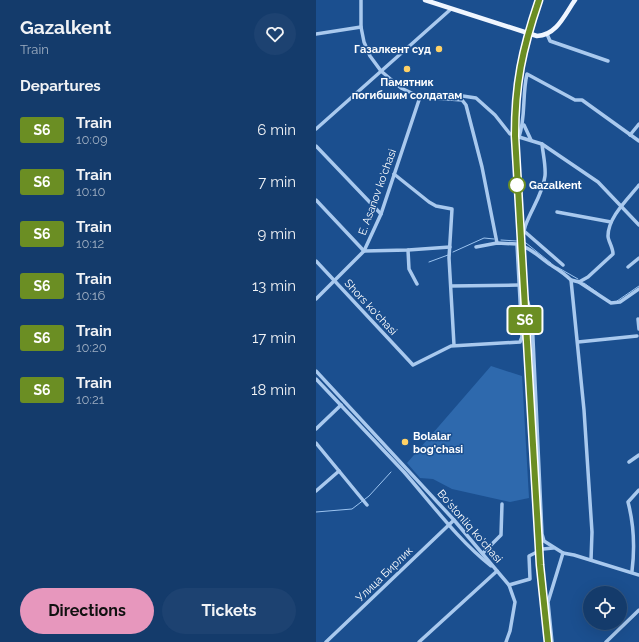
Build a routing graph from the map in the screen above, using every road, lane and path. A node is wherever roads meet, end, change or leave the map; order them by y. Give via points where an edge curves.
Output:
1 (361, 0) edge
2 (426, 0) edge
3 (575, 0) edge
4 (451, 9) junction
5 (361, 27) junction
6 (316, 34) edge
7 (547, 34) junction
8 (608, 61) dead end
9 (381, 71) junction
10 (420, 97) junction
11 (448, 99) junction
12 (639, 124) edge
13 (524, 125) junction
14 (316, 129) edge
15 (510, 134) dead end
16 (630, 135) junction
17 (531, 140) junction
18 (639, 141) edge
19 (542, 144) junction
20 (316, 146) edge
21 (394, 174) junction
22 (639, 185) edge
23 (316, 200) edge
24 (622, 206) junction
25 (558, 212) dead end
26 (381, 214) junction
27 (610, 222) junction
28 (639, 225) edge
29 (524, 231) junction
30 (498, 243) junction
31 (522, 246) junction
32 (450, 247) junction
33 (476, 247) dead end
34 (408, 250) junction
35 (364, 251) junction
36 (639, 258) edge
37 (316, 261) edge
38 (563, 265) dead end
39 (628, 267) dead end
40 (571, 280) junction
41 (334, 281) junction
42 (579, 282) junction
43 (417, 284) dead end
44 (519, 285) junction
45 (452, 286) junction
46 (639, 289) edge
47 (316, 299) edge
48 (638, 319) edge
49 (639, 329) edge
50 (638, 336) edge
51 (578, 342) junction
52 (454, 345) junction
53 (316, 371) edge
54 (316, 379) edge
55 (345, 402) junction
56 (341, 405) junction
57 (316, 429) edge
58 (316, 443) edge
59 (639, 456) edge
60 (629, 462) dead end
61 (339, 471) junction
62 (316, 491) edge
63 (638, 492) edge
64 (366, 504) dead end
65 (502, 504) dead end
66 (454, 520) junction
67 (449, 525) junction
68 (553, 548) junction
69 (483, 553) junction
70 (563, 553) junction
71 (591, 560) junction
72 (497, 571) junction
73 (632, 571) junction
74 (639, 574) edge
75 (509, 586) junction
76 (639, 610) edge
77 (627, 619) edge
78 (616, 630) edge
79 (326, 642) edge
80 (419, 642) edge
81 (506, 642) edge
82 (552, 642) edge
83 (606, 642) edge

1 - 5 street
2 - 4 main road
3 - 7 main road via 557,27
4 - 7 main road via 531,35
4 - 9 street
5 - 6 street
5 - 9 street via 370,56
7 - 8 street via 550,41
9 - 10 street via 401,88
9 - 14 street
10 - 11 street
10 - 21 street, E. Asanov ko'chasi
11 - 15 street via 456,95 476,98 495,115
11 - 30 street via 462,100 466,105
12 - 16 street
13 - 16 street via 527,74 575,100 582,100
13 - 17 street
13 - 17 street via 519,137
16 - 18 street
17 - 19 street
19 - 24 street via 598,182
19 - 29 street via 545,176
20 - 26 street
21 - 26 street, E. Asanov ko'chasi
21 - 32 street via 429,202 452,209
22 - 24 street
23 - 35 street
24 - 27 street
24 - 28 street
25 - 27 street
26 - 35 street, E. Asanov ko'chasi
27 - 42 street via 608,237 613,254
29 - 31 street
29 - 38 street
30 - 33 street
30 - 44 street via 517,244
31 - 40 street via 551,266 562,270
31 - 68 street via 525,292 532,317 542,534 544,541
32 - 34 street
32 - 45 street
34 - 35 street
34 - 43 street via 409,269
35 - 41 street, E. Asanov ko'chasi
36 - 39 street
37 - 41 street, Shors ko'chasi
40 - 42 street
40 - 51 street
41 - 47 street, E. Asanov ko'chasi
41 - 52 street, Shors ko'chasi via 413,365
42 - 46 street via 611,303 620,302
44 - 45 street
44 - 52 street via 522,337 520,342
45 - 52 street
48 - 49 street
50 - 51 street
51 - 71 street via 592,532
53 - 55 street, Bo'stonliq ko'chasi
54 - 56 street, Bo'stonliq ko'chasi
55 - 56 street
55 - 66 street, Bo'stonliq ko'chasi
56 - 57 street
56 - 67 street, Bo'stonliq ko'chasi via 404,472
58 - 61 street
59 - 60 street
61 - 62 street
61 - 64 street
63 - 73 street via 628,502 633,520 635,546
65 - 69 street via 501,535
66 - 67 street, Улица Бирлик
66 - 69 street, Bo'stonliq ko'chasi
67 - 72 street, Bo'stonliq ko'chasi
67 - 79 street, Улица Бирлик
68 - 70 street
68 - 75 street via 543,549 529,556 530,579
69 - 72 street, Bo'stonliq ko'chasi
70 - 71 street
70 - 82 street via 548,602
71 - 73 street
72 - 75 street
72 - 80 street
73 - 74 street
75 - 81 street via 515,607
76 - 77 street
78 - 83 street

